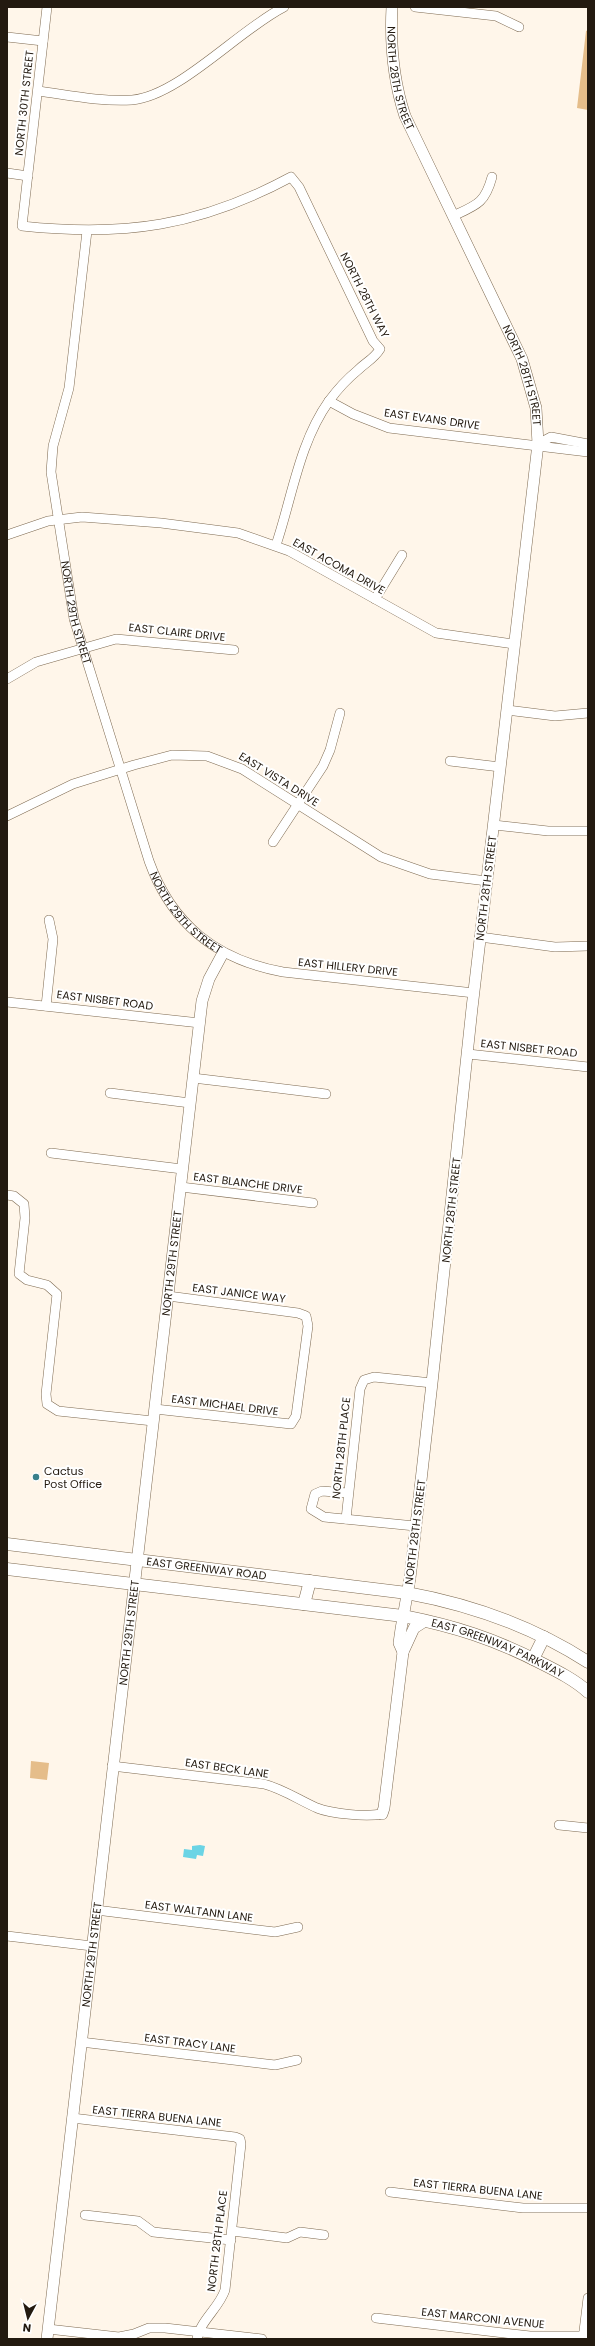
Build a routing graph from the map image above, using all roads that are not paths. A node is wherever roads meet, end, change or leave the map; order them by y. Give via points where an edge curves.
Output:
1 (47, 7) edge
2 (284, 7) edge
3 (392, 7) edge
4 (415, 7) edge
5 (519, 27) dead end
6 (7, 37) edge
7 (43, 41) junction
8 (38, 91) junction
9 (7, 173) edge
10 (28, 176) junction
11 (492, 177) dead end
12 (454, 216) junction
13 (87, 231) junction
14 (329, 401) junction
15 (538, 444) junction
16 (588, 444) edge
17 (588, 452) edge
18 (57, 520) junction
19 (7, 535) edge
20 (276, 545) junction
21 (402, 555) dead end
22 (375, 600) junction
23 (514, 644) junction
24 (82, 647) junction
25 (234, 650) dead end
26 (7, 679) edge
27 (507, 710) junction
28 (340, 713) dead end
29 (588, 713) edge
30 (450, 760) dead end
31 (500, 767) junction
32 (120, 769) junction
33 (298, 804) junction
34 (7, 816) edge
35 (494, 825) junction
36 (588, 831) edge
37 (273, 842) dead end
38 (487, 881) junction
39 (49, 920) dead end
40 (480, 937) junction
41 (588, 946) edge
42 (223, 953) junction
43 (474, 993) junction
44 (7, 1002) edge
45 (46, 1006) junction
46 (200, 1023) junction
47 (468, 1054) junction
48 (588, 1067) edge
49 (193, 1078) junction
50 (110, 1093) dead end
51 (326, 1094) dead end
52 (190, 1103) junction
53 (51, 1154) dead end
54 (182, 1169) junction
55 (180, 1187) junction
56 (7, 1195) edge
57 (313, 1203) dead end
58 (168, 1296) junction
59 (432, 1383) junction
60 (155, 1408) junction
61 (153, 1421) junction
62 (292, 1424) joint
63 (348, 1493) junction
64 (346, 1519) junction
65 (416, 1526) junction
66 (7, 1544) edge
67 (137, 1560) junction
68 (7, 1569) edge
69 (310, 1581) junction
70 (134, 1584) junction
71 (407, 1593) junction
72 (304, 1604) junction
73 (403, 1616) junction
74 (425, 1621) junction
75 (544, 1637) junction
76 (403, 1652) junction
77 (534, 1659) junction
78 (588, 1662) edge
79 (588, 1692) edge
80 (112, 1766) junction
81 (382, 1814) joint
82 (559, 1825) dead end
83 (588, 1828) edge
84 (96, 1910) junction
85 (298, 1927) dead end
86 (7, 1936) edge
87 (92, 1946) junction
88 (80, 2042) junction
89 (297, 2060) dead end
90 (72, 2118) junction
91 (240, 2139) joint
92 (390, 2192) dead end
93 (588, 2208) edge
94 (85, 2216) dead end
95 (324, 2235) dead end
96 (231, 2236) junction
97 (588, 2298) edge
98 (376, 2318) dead end
99 (47, 2334) edge
100 (198, 2335) edge
101 (136, 2337) edge
102 (585, 2337) edge
103 (262, 2339) edge

1 - 7 street, NORTH 30TH STREET
2 - 8 street via 152,95 133,100 115,100
3 - 12 street, NORTH 28TH STREET via 390,44 399,97 405,116
4 - 5 street via 496,16
6 - 7 street
7 - 8 street, NORTH 30TH STREET
8 - 10 street, NORTH 30TH STREET
9 - 10 street
10 - 13 street, NORTH 30TH STREET via 22,226
11 - 12 street via 487,195 479,204
12 - 15 street, NORTH 28TH STREET via 522,359 536,408
13 - 14 street, NORTH 28TH WAY via 148,227 218,210 258,195 291,177 299,187 370,335 380,349 374,358 358,369
13 - 18 street, NORTH 29TH STREET via 67,400 51,460
14 - 15 street, EAST EVANS DRIVE via 353,414 389,428
14 - 20 street, NORTH 28TH WAY via 310,435
15 - 16 street, EAST EVANS DRIVE via 551,437
15 - 17 street, EAST EVANS DRIVE via 548,448
15 - 23 street, NORTH 28TH STREET
18 - 19 street, EAST ACOMA DRIVE via 28,526
18 - 20 street, EAST ACOMA DRIVE via 99,517 212,528
18 - 24 street, NORTH 29TH STREET via 74,619
20 - 22 street, EAST ACOMA DRIVE via 332,573
21 - 22 street
22 - 23 street, EAST ACOMA DRIVE via 436,634
23 - 27 street, NORTH 28TH STREET
24 - 25 street, EAST CLAIRE DRIVE via 116,638 130,638
24 - 26 street, EAST CLAIRE DRIVE via 36,662
24 - 32 street, NORTH 29TH STREET
27 - 29 street via 555,716
27 - 31 street, NORTH 28TH STREET
28 - 33 street via 323,766
30 - 31 street
31 - 35 street, NORTH 28TH STREET
32 - 33 street, EAST VISTA DRIVE via 172,755 207,756 242,768
32 - 34 street, EAST VISTA DRIVE via 57,790
32 - 42 street, NORTH 29TH STREET via 159,886 185,923
33 - 37 street
33 - 38 street, EAST VISTA DRIVE via 360,845 395,864 430,874
35 - 36 street via 548,831
35 - 38 street, NORTH 28TH STREET
38 - 40 street, NORTH 28TH STREET
39 - 45 street via 53,939
40 - 41 street via 555,947
40 - 43 street, NORTH 28TH STREET
42 - 43 street, EAST HILLERY DRIVE via 255,966 282,972
42 - 46 street, NORTH 29TH STREET via 205,989
43 - 47 street, NORTH 28TH STREET
44 - 45 street, EAST NISBET ROAD
45 - 46 street, EAST NISBET ROAD
46 - 49 street, NORTH 29TH STREET
47 - 48 street, EAST NISBET ROAD
47 - 59 street, NORTH 28TH STREET
49 - 51 street
49 - 52 street, NORTH 29TH STREET
50 - 52 street
52 - 54 street, NORTH 29TH STREET
53 - 54 street, EAST BLANCHE DRIVE
54 - 55 street, NORTH 29TH STREET
55 - 57 street, EAST BLANCHE DRIVE
55 - 58 street, NORTH 29TH STREET
56 - 61 street via 14,1196 24,1204 20,1274 27,1280 47,1285 57,1294 47,1404 58,1411
58 - 60 street, NORTH 29TH STREET
58 - 62 street, EAST JANICE WAY via 306,1316 308,1326 296,1416
59 - 63 street, NORTH 28TH PLACE via 374,1377 364,1380 360,1389
59 - 65 street, NORTH 28TH STREET
60 - 61 street, NORTH 29TH STREET
60 - 62 street, EAST MICHAEL DRIVE
61 - 67 street, NORTH 29TH STREET
63 - 64 street, NORTH 28TH PLACE
63 - 64 street via 322,1491 315,1494 311,1509 324,1517
64 - 65 street
65 - 71 street, NORTH 28TH STREET
66 - 67 main road, EAST GREENWAY ROAD
67 - 69 main road, EAST GREENWAY ROAD
67 - 70 street, NORTH 29TH STREET
68 - 70 main road
69 - 71 main road, EAST GREENWAY ROAD
69 - 72 main road
70 - 72 main road
70 - 80 street, NORTH 29TH STREET
71 - 73 street, NORTH 28TH STREET
71 - 75 main road via 467,1606 505,1618
72 - 73 main road
73 - 74 main road, EAST GREENWAY PARKWAY
73 - 76 street, NORTH 28TH STREET via 399,1643
74 - 76 street, NORTH 28TH STREET via 414,1628
74 - 77 main road, EAST GREENWAY PARKWAY via 454,1627 492,1640
75 - 77 main road
75 - 78 main road
76 - 81 street, NORTH 28TH STREET
77 - 79 main road, EAST GREENWAY PARKWAY
80 - 81 street, EAST BECK LANE via 264,1784 319,1809 371,1816
80 - 84 street, NORTH 29TH STREET
82 - 83 street
84 - 85 street, EAST WALTANN LANE via 275,1932
84 - 87 street, NORTH 29TH STREET
86 - 87 street
87 - 88 street, NORTH 29TH STREET
88 - 89 street, EAST TRACY LANE via 275,2065
88 - 90 street, NORTH 29TH STREET
90 - 91 street, EAST TIERRA BUENA LANE
90 - 99 street, NORTH 29TH STREET
91 - 96 street, NORTH 28TH PLACE
92 - 93 street, EAST TIERRA BUENA LANE via 523,2208
94 - 96 street via 138,2221 153,2232
95 - 96 street via 300,2232 287,2238
96 - 100 street, NORTH 28TH PLACE via 225,2290 221,2302
97 - 102 street
98 - 102 street, EAST MARCONI AVENUE via 530,2336
99 - 101 street
100 - 101 street via 149,2328
100 - 103 street

